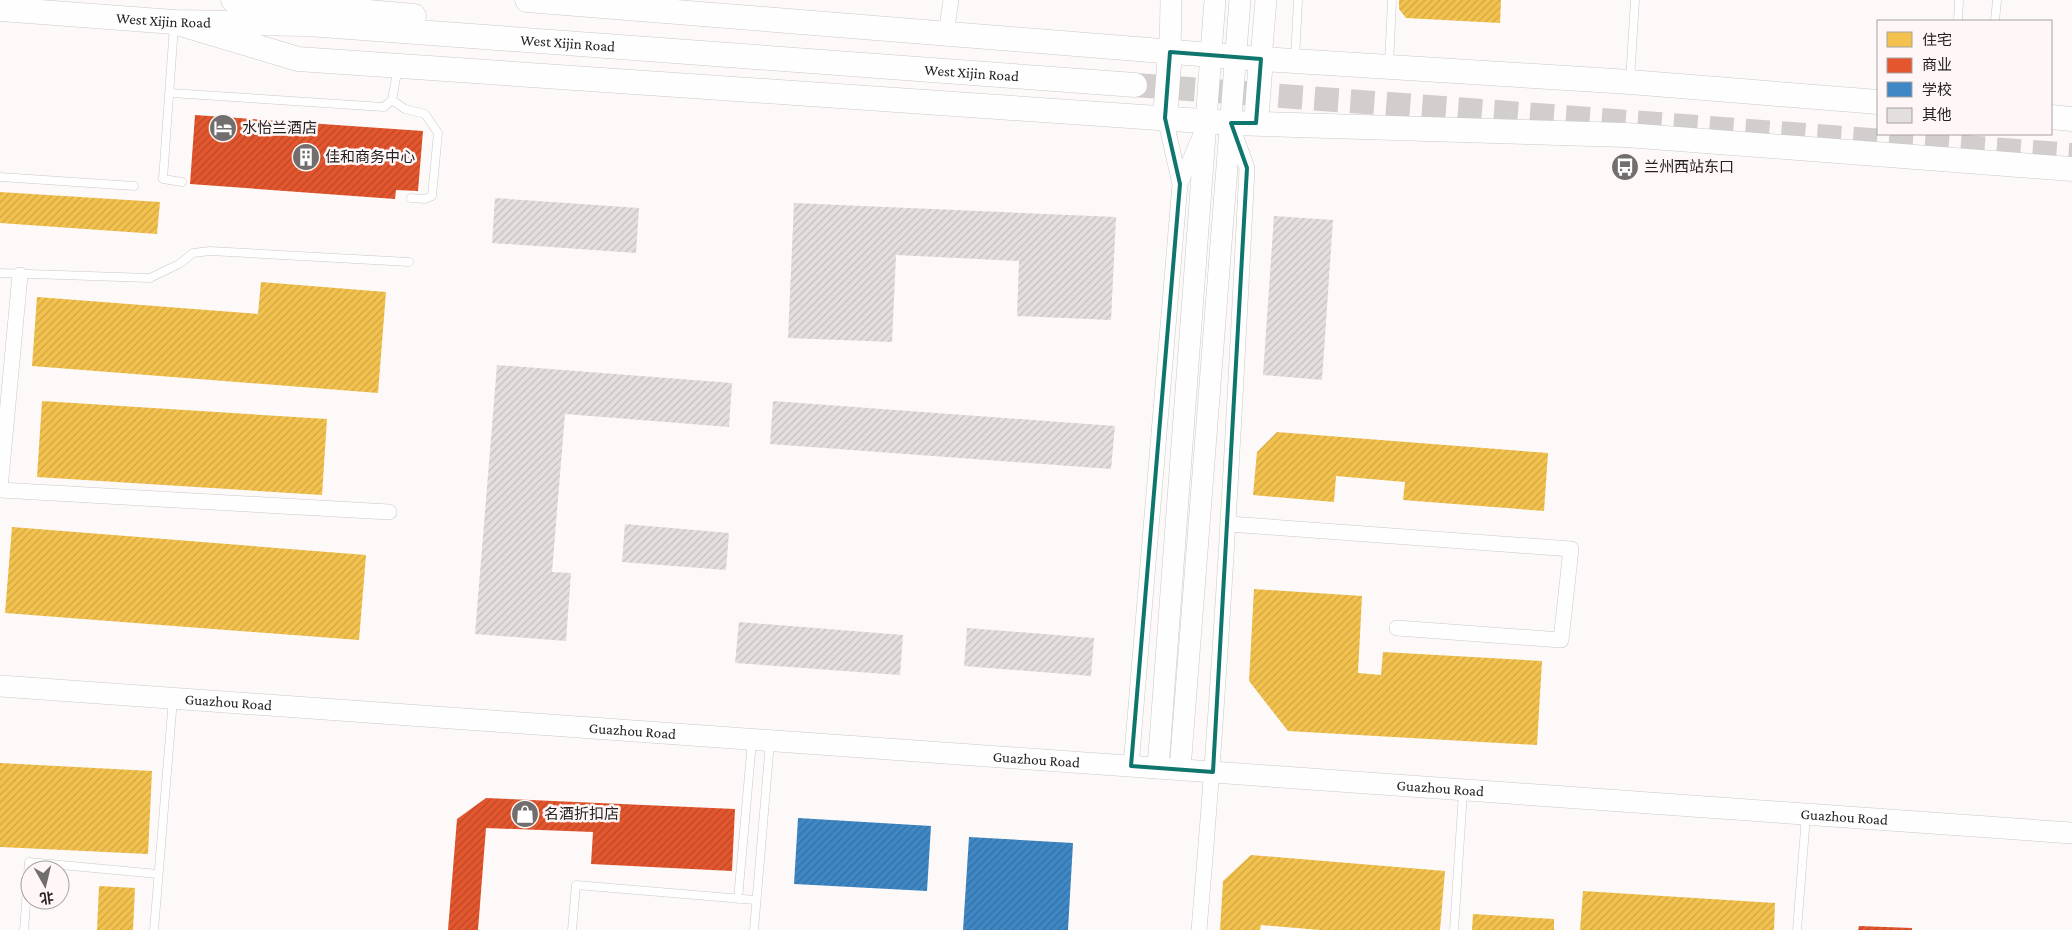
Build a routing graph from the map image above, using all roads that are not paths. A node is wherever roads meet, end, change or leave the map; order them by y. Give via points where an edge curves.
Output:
1 (233, 0) edge
2 (527, 0) edge
3 (951, 0) edge
4 (1171, 0) edge
5 (1215, 0) edge
6 (1240, 0) edge
7 (1266, 0) edge
8 (1298, 0) edge
9 (1392, 0) edge
10 (1635, 0) edge
11 (1959, 0) edge
12 (1997, 0) edge
13 (0, 9) edge
14 (1958, 20) edge
15 (1995, 20) edge
16 (174, 22) junction
17 (946, 34) junction
18 (1170, 52) junction
19 (1212, 55) junction
20 (1237, 57) junction
21 (1261, 59) junction
22 (1295, 61) junction
23 (398, 66) junction
24 (1389, 67) junction
25 (1630, 82) junction
26 (170, 93) junction
27 (392, 100) junction
28 (1877, 102) edge
29 (2052, 117) edge
30 (1165, 118) junction
31 (2072, 119) edge
32 (1206, 121) junction
33 (1231, 123) junction
34 (1256, 124) junction
35 (2072, 169) edge
36 (0, 177) edge
37 (182, 182) dead end
38 (1180, 184) junction
39 (134, 186) dead end
40 (411, 198) dead end
41 (409, 262) dead end
42 (0, 273) edge
43 (20, 275) junction
44 (0, 489) edge
45 (389, 512) dead end
46 (1229, 524) junction
47 (1397, 628) dead end
48 (0, 686) edge
49 (173, 697) junction
50 (762, 739) junction
51 (1131, 766) junction
52 (1158, 768) junction
53 (1180, 769) junction
54 (1213, 772) junction
55 (1463, 790) junction
56 (1806, 814) junction
57 (2072, 833) edge
58 (158, 874) junction
59 (738, 899) junction
60 (755, 900) junction
61 (24, 930) edge
62 (154, 930) edge
63 (572, 930) edge
64 (754, 930) edge
65 (1199, 930) edge
66 (1454, 930) edge
67 (1798, 930) edge

1 - 16 main road, West Xijin Road via 1135,78 308,24
2 - 17 main road
3 - 17 street
4 - 18 street
5 - 19 street
6 - 20 street
7 - 21 street
8 - 22 lane
9 - 24 lane
10 - 25 lane
11 - 14 lane
12 - 15 lane
13 - 16 main road, West Xijin Road
16 - 23 main road via 298,59
16 - 26 lane
17 - 18 main road
18 - 19 main road
18 - 30 main road
19 - 20 main road
19 - 32 street
20 - 21 main road
20 - 33 street
21 - 22 main road
21 - 34 main road
22 - 24 main road
23 - 27 lane
23 - 30 main road
24 - 25 main road
25 - 28 main road
26 - 27 lane via 384,107
26 - 37 lane via 163,179
27 - 40 lane via 405,109 425,114 438,133 432,196
29 - 31 main road
30 - 32 main road
30 - 38 street
32 - 33 main road
32 - 38 street
32 - 52 street
33 - 34 main road
33 - 46 street via 1246,168
33 - 53 street
34 - 35 main road via 1626,135
36 - 39 lane
38 - 51 street
41 - 43 lane via 210,251 193,253 150,278
42 - 43 lane
43 - 44 street
44 - 45 street
46 - 47 street via 1571,550 1562,640
46 - 54 street
48 - 49 street, Guazhou Road
49 - 50 street, Guazhou Road
49 - 58 lane
50 - 51 street, Guazhou Road
50 - 59 lane
50 - 60 lane
51 - 52 street, Guazhou Road
52 - 53 street, Guazhou Road
53 - 54 street, Guazhou Road
54 - 55 street, Guazhou Road
54 - 65 street
55 - 56 street, Guazhou Road
55 - 66 lane
56 - 57 street, Guazhou Road
56 - 67 lane
58 - 61 lane via 29,862
58 - 62 lane
59 - 60 lane
59 - 63 lane via 576,885
60 - 64 lane

